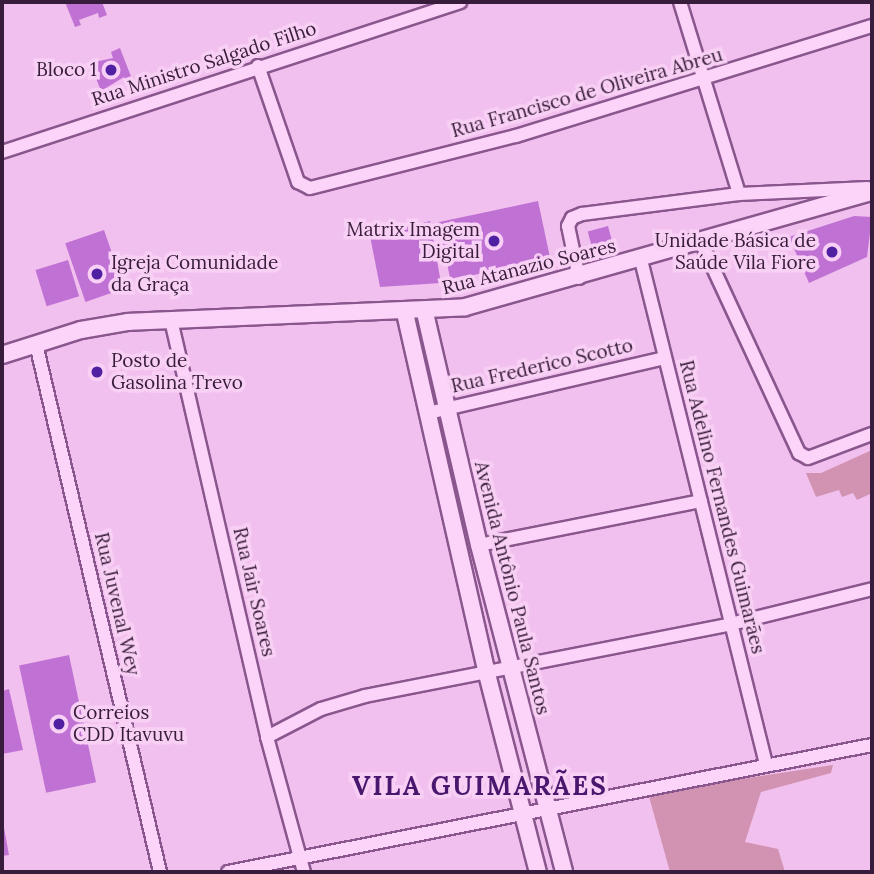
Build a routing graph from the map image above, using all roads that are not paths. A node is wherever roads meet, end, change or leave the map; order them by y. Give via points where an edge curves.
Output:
1 (460, 2) edge
2 (680, 2) edge
3 (872, 26) edge
4 (258, 66) junction
5 (704, 80) junction
6 (2, 152) edge
7 (872, 190) edge
8 (806, 191) junction
9 (739, 194) junction
10 (811, 208) junction
11 (701, 242) junction
12 (641, 260) junction
13 (579, 278) junction
14 (405, 313) junction
15 (425, 313) junction
16 (171, 320) junction
17 (36, 344) junction
18 (2, 355) edge
19 (665, 358) junction
20 (447, 408) junction
21 (428, 413) junction
22 (872, 434) edge
23 (701, 501) junction
24 (478, 545) junction
25 (872, 589) edge
26 (731, 624) junction
27 (510, 670) junction
28 (487, 674) junction
29 (267, 737) junction
30 (872, 745) edge
31 (766, 764) junction
32 (546, 808) junction
33 (522, 813) junction
34 (300, 856) junction
35 (160, 872) edge
36 (228, 872) edge
37 (304, 872) edge
38 (538, 872) edge
39 (564, 872) edge

1 - 4 street, Rua Ministro Salgado Filho
2 - 5 street
3 - 5 street, Rua Francisco de Oliveira Abreu
4 - 5 street, Rua Francisco de Oliveira Abreu via 298,182 310,188 516,136
4 - 6 street, Rua Ministro Salgado Filho
5 - 9 street
7 - 8 street
7 - 10 street, Rua Atanazio Soares
8 - 9 street
8 - 10 street
9 - 13 street via 572,218 568,226
10 - 11 street, Rua Atanazio Soares
11 - 12 street, Rua Atanazio Soares
11 - 22 street via 799,453 808,458
12 - 13 street, Rua Atanazio Soares
12 - 19 street, Rua Adelino Fernandes Guimarães
13 - 15 street, Rua Atanazio Soares
14 - 15 street, Rua Atanazio Soares
14 - 16 street, Rua Atanazio Soares
14 - 21 street
15 - 20 street, Avenida Antônio Paula Santos
16 - 17 street, Rua Atanazio Soares via 81,330
16 - 29 street, Rua Jair Soares
17 - 18 street, Rua Atanazio Soares
17 - 35 street, Rua Juvenal Wey
19 - 20 street, Rua Frederico Scotto
19 - 23 street, Rua Adelino Fernandes Guimarães
20 - 21 street, Rua Frederico Scotto
20 - 24 street, Avenida Antônio Paula Santos
21 - 28 street
23 - 24 street
23 - 26 street, Rua Adelino Fernandes Guimarães
24 - 27 street, Avenida Antônio Paula Santos
25 - 26 street
26 - 27 street
26 - 31 street, Rua Adelino Fernandes Guimarães
27 - 28 street
27 - 32 street, Avenida Antônio Paula Santos
28 - 29 street via 365,696 321,709
28 - 33 street
29 - 34 street, Rua Jair Soares
30 - 31 street
31 - 32 street
32 - 33 street
32 - 39 street, Avenida Antônio Paula Santos
33 - 34 street
33 - 38 street
34 - 36 street
34 - 37 street, Rua Jair Soares

